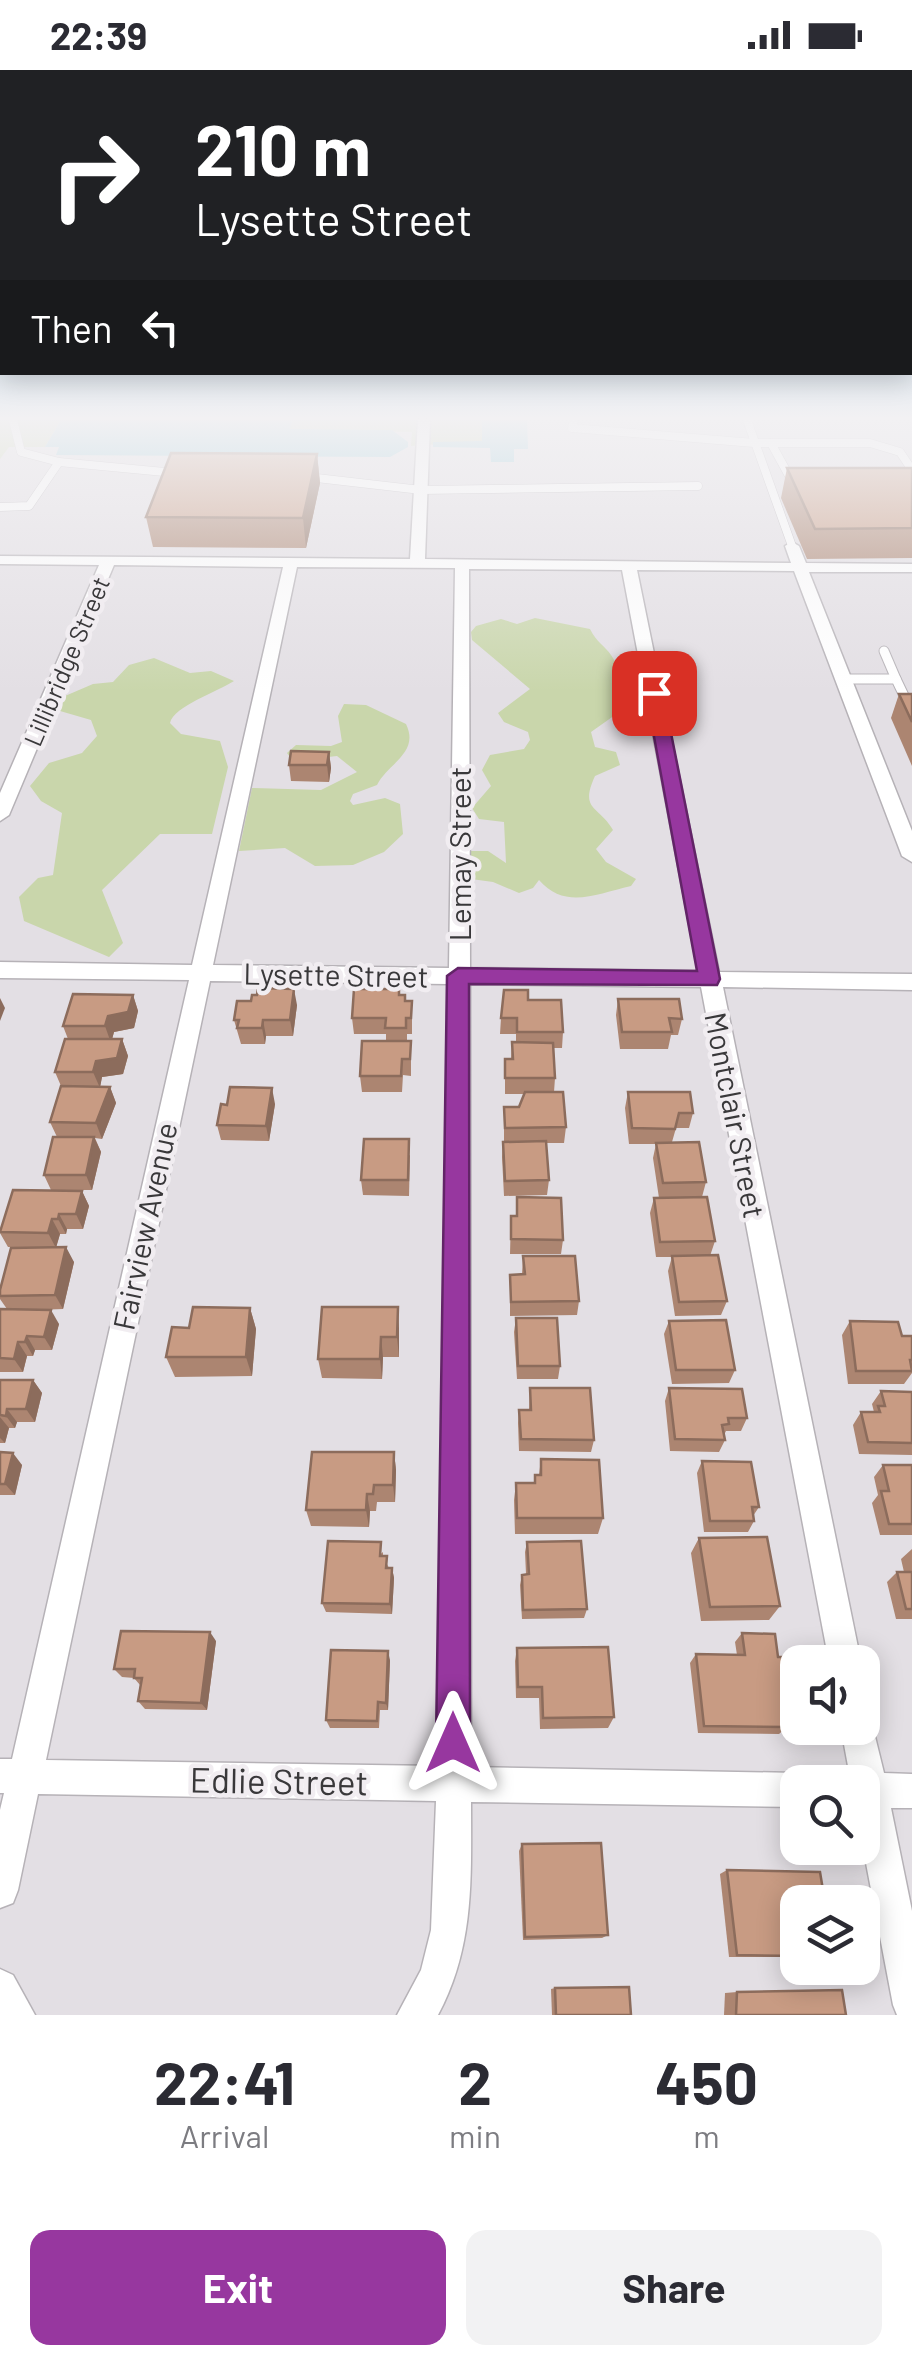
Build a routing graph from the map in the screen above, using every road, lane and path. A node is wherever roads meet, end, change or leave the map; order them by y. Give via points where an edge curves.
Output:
1 (420, 511) edge
2 (779, 511) edge
3 (792, 546) joint
4 (0, 560) edge
5 (108, 562) junction
6 (291, 563) junction
7 (417, 564) junction
8 (462, 565) junction
9 (629, 567) junction
10 (800, 568) junction
11 (912, 568) edge
12 (884, 652) dead end
13 (843, 679) junction
14 (896, 679) junction
15 (911, 711) edge
16 (0, 815) edge
17 (912, 856) edge
18 (0, 970) edge
19 (200, 972) junction
20 (458, 976) junction
21 (709, 979) junction
22 (912, 982) edge
23 (842, 1645) edge
24 (12, 1776) edge
25 (453, 1783) junction
26 (780, 1790) edge
27 (880, 1790) edge
28 (912, 1791) edge
29 (880, 1852) edge
30 (0, 1890) edge
31 (0, 1988) edge
32 (912, 2005) edge
33 (16, 2015) edge
34 (416, 2015) edge

1 - 7 street
2 - 3 lane
3 - 10 street
4 - 5 street
5 - 6 street
5 - 16 street, Lillibridge Street
6 - 7 street
6 - 19 street, Fairview Avenue
7 - 8 street
8 - 9 street
8 - 20 street, Lemay Street
9 - 10 street
9 - 21 street, Montclair Street
10 - 11 street
10 - 13 street
12 - 14 lane
13 - 14 lane
13 - 17 street
14 - 15 lane
18 - 19 street, Lysette Street
19 - 20 street, Lysette Street
19 - 24 street, Fairview Avenue
20 - 21 street, Lysette Street
20 - 25 street, Lemay Street
21 - 22 street, Lysette Street
21 - 23 street, Montclair Street
24 - 25 street, Edlie Street
24 - 30 street, Fairview Avenue
25 - 26 street, Edlie Street
25 - 34 street, Lemay Street via 452,1924 440,1974
27 - 28 street
29 - 32 street
31 - 33 street

